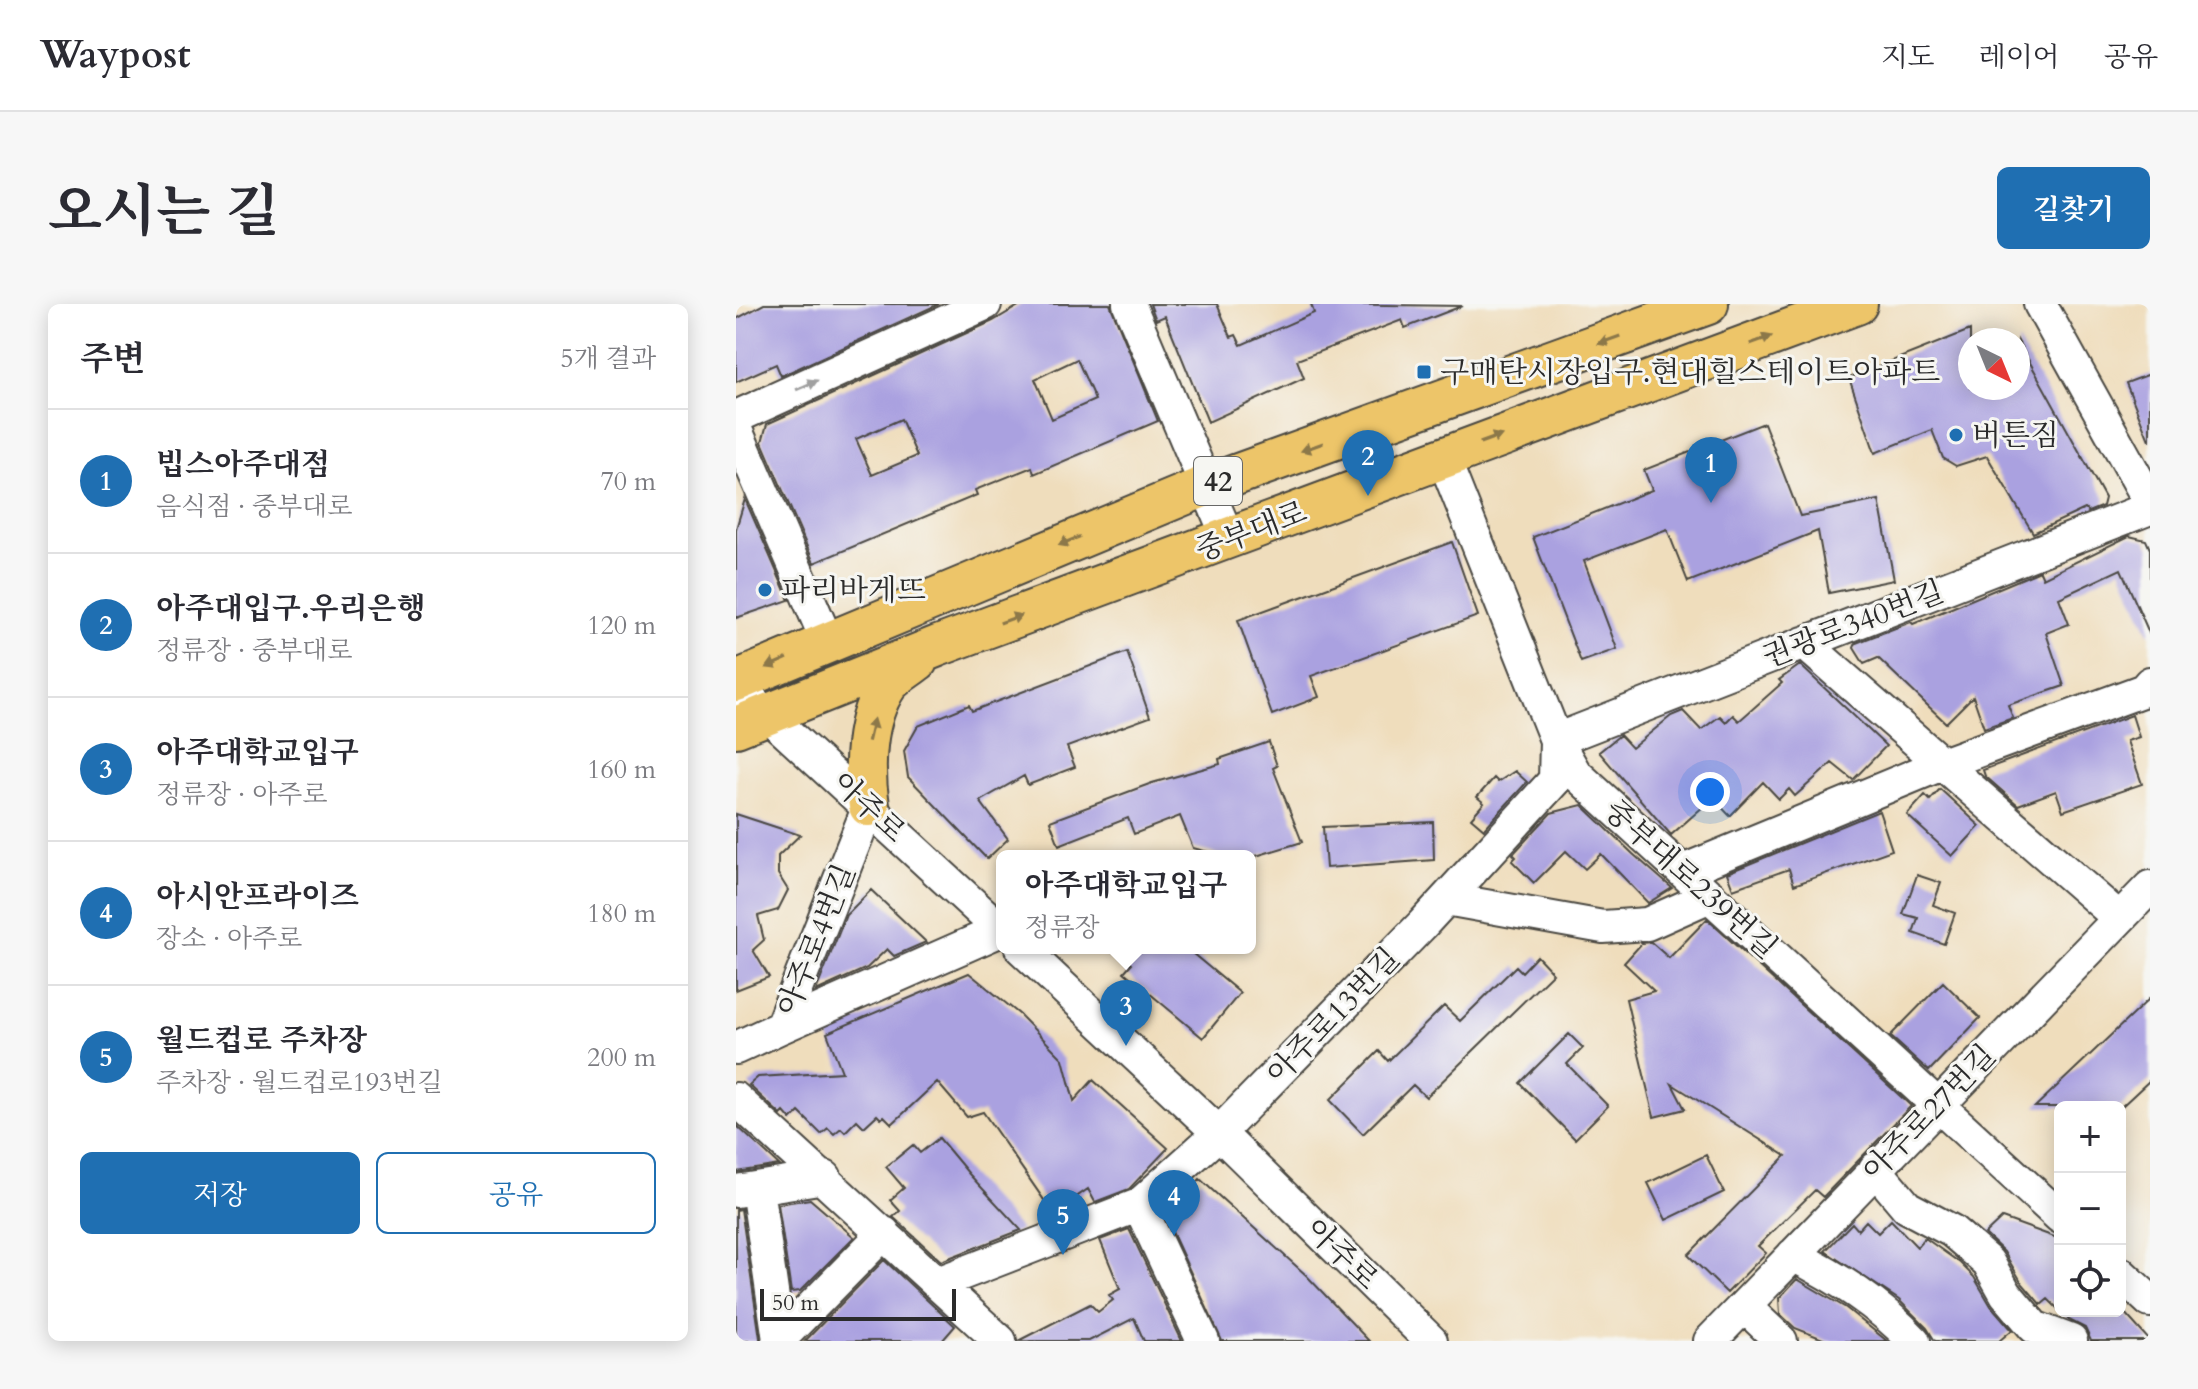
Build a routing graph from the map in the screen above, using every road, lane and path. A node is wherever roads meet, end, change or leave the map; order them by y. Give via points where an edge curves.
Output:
1 (985, 304) edge
2 (1129, 304) edge
3 (1708, 304) edge
4 (1857, 304) edge
5 (2040, 304) edge
6 (736, 417) edge
7 (736, 430) edge
8 (1443, 457) junction
9 (1205, 486) junction
10 (2150, 505) edge
11 (1229, 540) junction
12 (827, 641) junction
13 (1804, 643) junction
14 (938, 646) junction
15 (736, 683) edge
16 (2150, 683) edge
17 (751, 720) edge
18 (1556, 740) junction
19 (1942, 764) junction
20 (869, 806) junction
21 (1683, 871) junction
22 (2150, 887) edge
23 (1710, 896) junction
24 (1446, 899) junction
25 (2119, 918) junction
26 (996, 924) edge
27 (996, 933) edge
28 (1027, 954) edge
29 (781, 1027) junction
30 (736, 1048) edge
31 (736, 1099) edge
32 (1938, 1103) junction
33 (1219, 1133) junction
34 (1875, 1169) junction
35 (825, 1177) junction
36 (746, 1189) edge
37 (1139, 1205) junction
38 (2054, 1211) edge
39 (884, 1233) junction
40 (1793, 1255) junction
41 (2126, 1279) edge
42 (938, 1283) junction
43 (2150, 1301) edge
44 (1744, 1306) junction
45 (778, 1340) edge
46 (1000, 1341) edge
47 (1203, 1341) edge
48 (1431, 1341) edge
49 (1710, 1341) edge
50 (1781, 1341) edge
51 (1914, 1341) edge
52 (2071, 1341) edge

6 -> 1 street
2 - 9 street
3 -> 9 main road, 중부대로 / 42
8 -> 4 main road, 중부대로 / 42
5 - 10 street
7 - 12 street
8 - 11 main road, 중부대로 / 42
8 - 18 street, 중부대로239번길
9 - 11 street
9 -> 12 main road, 중부대로 / 42
10 - 13 street, 권광로340번길
14 -> 11 main road, 중부대로 / 42
12 -> 15 main road, 중부대로 / 42
13 - 18 street, 권광로340번길
13 - 19 street
14 - 17 main road, 중부대로 / 42
20 -> 14 main road via 863,772 871,724 888,684
15 - 17 street, 아주로
16 - 19 street via 2144,690
17 - 20 street, 아주로
18 - 21 street, 중부대로239번길 via 1575,773
18 - 24 street, 아주로13번길 via 1555,780
19 - 21 street
19 - 25 street
20 - 26 street, 아주로
20 - 29 street, 아주로4번길
21 - 23 street, 중부대로239번길
22 - 25 street, 아주로27번길
23 - 24 street via 1647,924 1603,927
23 - 32 street, 중부대로239번길
24 - 33 street, 아주로13번길
25 - 32 street, 아주로27번길
27 - 29 street, 아주로
28 - 33 street, 아주로
29 - 30 street, 아주로4번길
31 - 35 street
32 - 34 street, 아주로27번길
32 - 38 street, 중부대로239번길
33 - 37 street
33 - 48 street, 아주로
34 - 40 street, 아주로27번길
34 - 52 street via 1907,1207 1952,1231 1988,1262 2034,1327
35 - 36 street
35 - 39 street
36 - 45 street
37 - 42 street
37 - 47 street
39 - 42 street
39 - 45 street
40 - 44 street, 아주로27번길
40 - 51 street via 1842,1280
41 - 43 street
42 - 46 street
44 - 49 street, 아주로27번길
44 - 50 street

